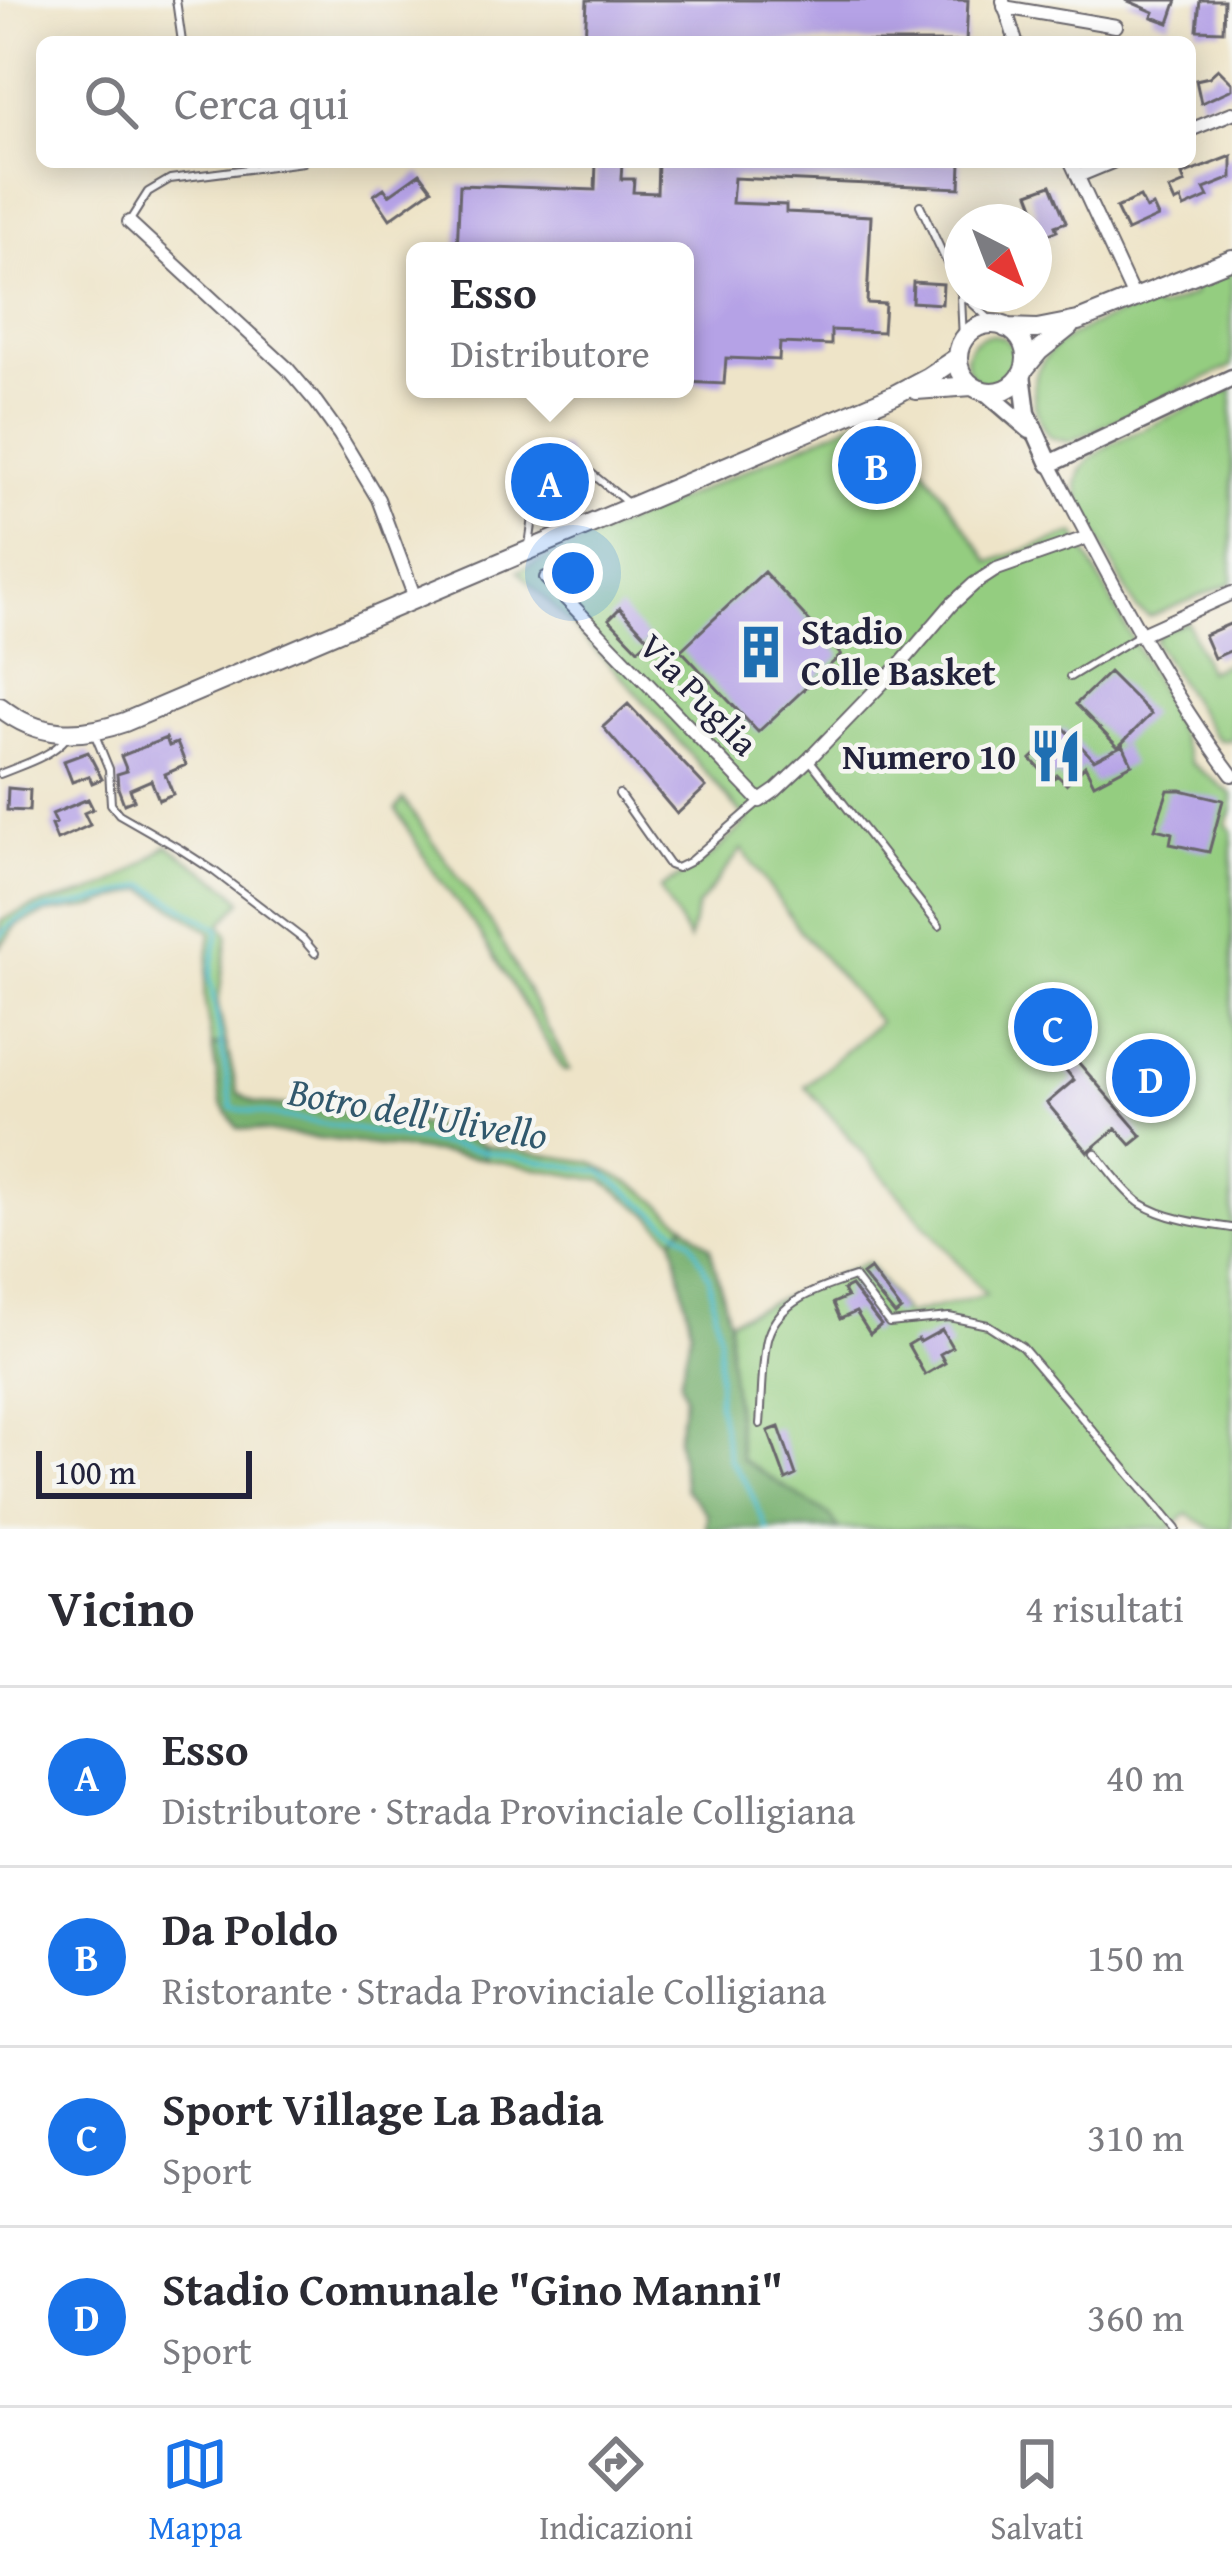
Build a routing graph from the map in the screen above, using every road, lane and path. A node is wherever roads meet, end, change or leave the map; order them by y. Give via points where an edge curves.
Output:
1 (176, 0) edge
2 (1004, 4) edge
3 (1116, 26) dead end
4 (181, 36) edge
5 (1014, 36) edge
6 (1232, 113) edge
7 (1196, 126) edge
8 (208, 168) edge
9 (247, 168) edge
10 (1074, 168) edge
11 (1097, 168) edge
12 (209, 172) junction
13 (1078, 176) junction
14 (920, 205) dead end
15 (130, 222) joint
16 (944, 257) edge
17 (1232, 259) edge
18 (1134, 298) junction
19 (961, 312) edge
20 (984, 312) edge
21 (1078, 321) junction
22 (1001, 326) junction
23 (961, 348) junction
24 (1023, 372) junction
25 (1232, 378) edge
26 (979, 389) junction
27 (894, 395) junction
28 (1035, 435) junction
29 (1050, 464) junction
30 (632, 506) junction
31 (1088, 537) junction
32 (529, 549) junction
33 (546, 578) dead end
34 (1232, 593) edge
35 (415, 598) junction
36 (1139, 634) junction
37 (1070, 677) dead end
38 (0, 707) edge
39 (93, 731) junction
40 (69, 734) junction
41 (1225, 754) edge
42 (809, 759) junction
43 (0, 774) edge
44 (1232, 775) edge
45 (619, 794) dead end
46 (760, 801) junction
47 (939, 926) dead end
48 (315, 953) dead end
49 (1095, 1153) dead end
50 (1232, 1228) edge
51 (760, 1424) dead end
52 (1176, 1529) edge

1 - 4 lane
2 - 3 street
2 - 5 street
6 - 7 street
8 - 12 lane
9 - 12 lane
10 - 13 street
11 - 13 street
12 - 15 lane via 156,185
13 - 18 street
14 - 16 lane
15 - 35 street via 316,402 382,507
17 - 18 main road
18 - 21 main road
19 - 23 lane
20 - 22 lane
21 - 22 main road
21 - 24 main road
22 - 23 main road via 978,328
22 - 24 main road via 1024,350
23 - 26 main road via 959,368
23 - 27 main road
24 - 26 main road via 1007,389
24 - 28 street
25 - 29 street
26 - 27 main road
26 - 28 street
27 - 30 main road
28 - 29 street
29 - 31 street
30 - 32 main road
30 - 32 lane via 586,467 538,490
31 - 36 street
31 - 42 street, Via Puglia via 994,571 967,590
32 - 35 main road
33 - 46 street, Via Puglia
34 - 36 street
35 - 39 main road
36 - 37 lane
36 - 41 street via 1180,704
38 - 40 main road via 27,725
39 - 40 main road
39 - 48 lane via 118,814 214,871
40 - 43 lane via 53,751
41 - 44 street
42 - 46 street, Via Puglia
42 - 47 lane
45 - 46 lane via 677,868
49 - 50 lane via 1147,1207
51 - 52 lane via 768,1335 785,1309 854,1276 889,1323 949,1317 988,1325 1022,1347

